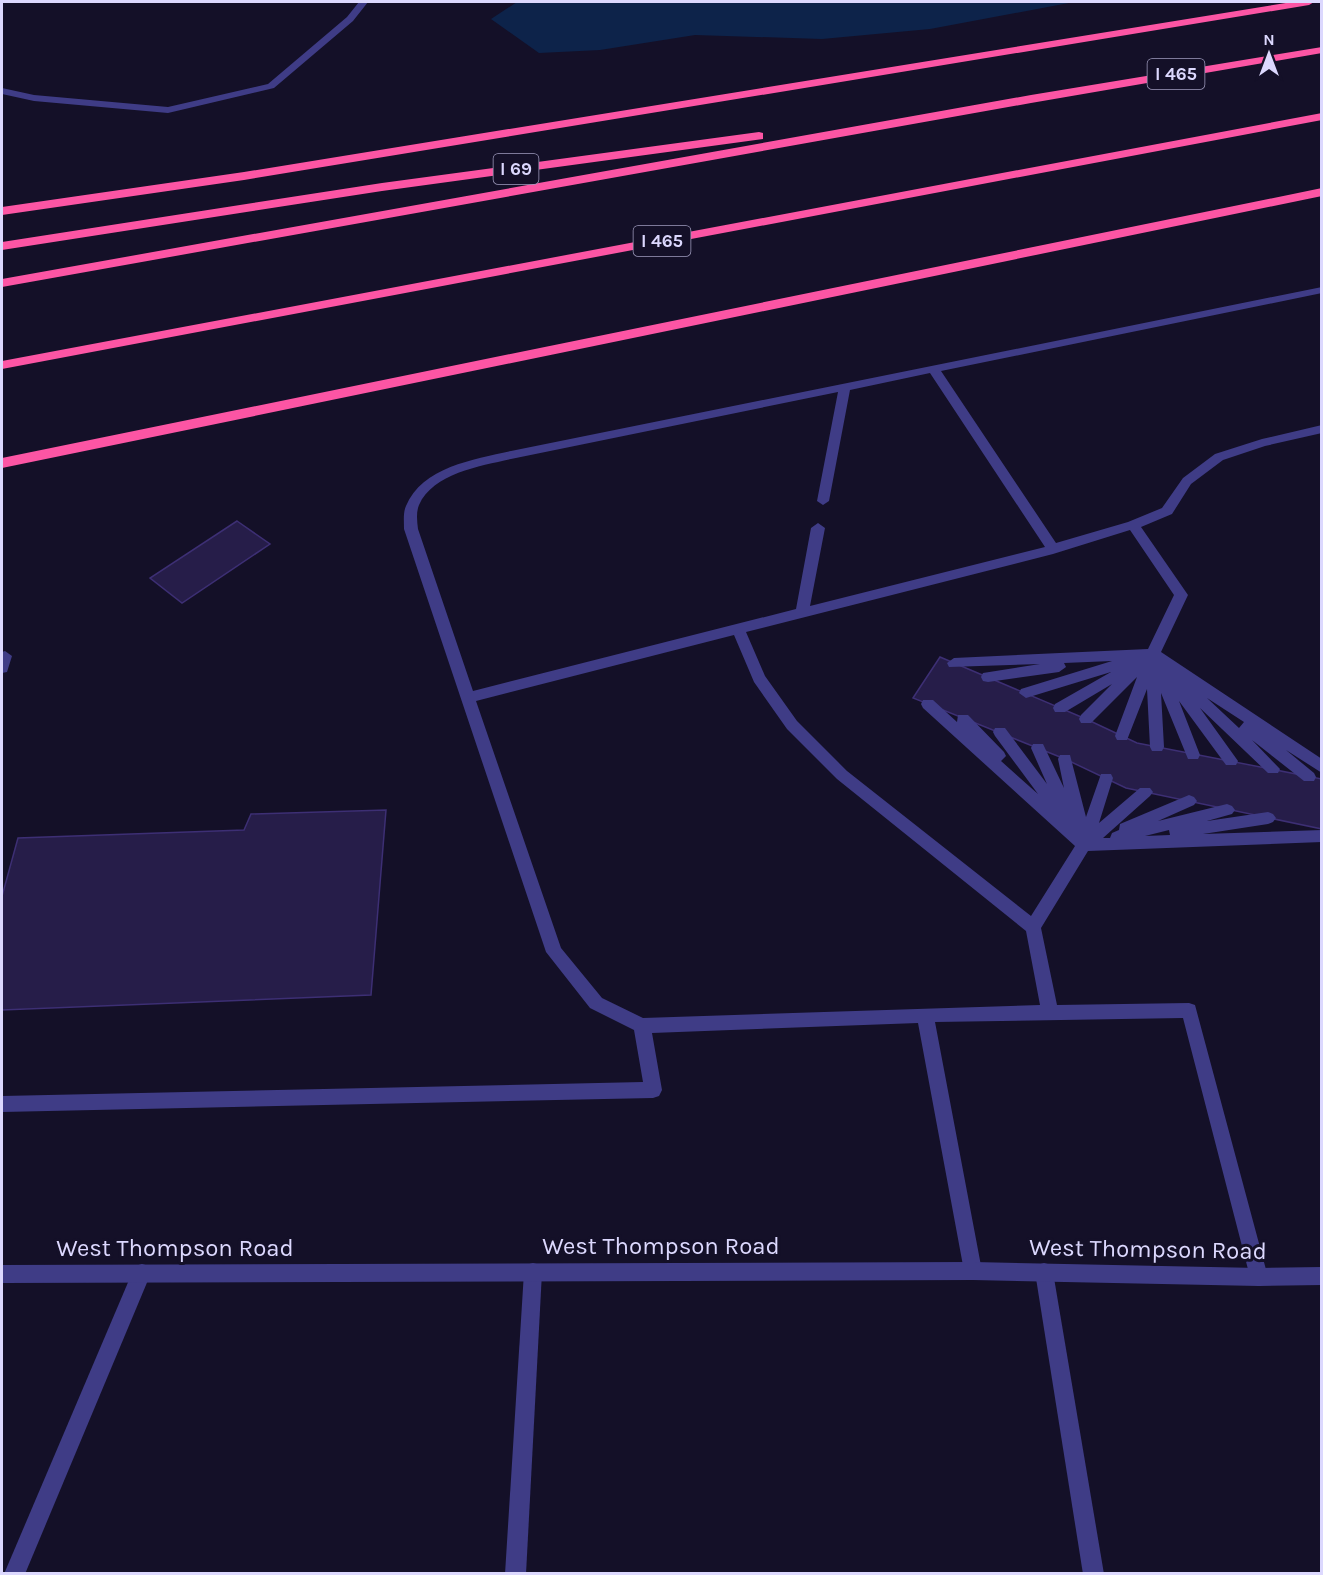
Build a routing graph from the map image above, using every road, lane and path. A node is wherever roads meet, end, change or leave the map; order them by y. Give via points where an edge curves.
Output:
1 (363, 2) edge
2 (1309, 2) edge
3 (1322, 50) edge
4 (2, 91) edge
5 (1031, 99) junction
6 (1322, 116) edge
7 (1322, 192) edge
8 (2, 211) edge
9 (2, 246) edge
10 (2, 283) edge
11 (1322, 290) edge
12 (2, 365) edge
13 (933, 369) junction
14 (845, 387) junction
15 (1322, 429) edge
16 (2, 463) edge
17 (823, 501) dead end
18 (1133, 525) junction
19 (818, 528) dead end
20 (1053, 549) junction
21 (802, 613) junction
22 (738, 629) junction
23 (1153, 654) junction
24 (954, 663) dead end
25 (988, 677) dead end
26 (1026, 693) dead end
27 (469, 697) junction
28 (928, 704) dead end
29 (1060, 708) dead end
30 (963, 719) dead end
31 (1086, 719) dead end
32 (1000, 732) dead end
33 (1122, 736) dead end
34 (1157, 747) dead end
35 (1038, 748) dead end
36 (1193, 754) dead end
37 (1065, 759) dead end
38 (1231, 761) dead end
39 (1322, 767) edge
40 (1273, 769) dead end
41 (1309, 777) dead end
42 (1106, 778) dead end
43 (1145, 792) dead end
44 (1189, 801) dead end
45 (1227, 810) dead end
46 (1268, 818) dead end
47 (1316, 831) edge
48 (1084, 845) junction
49 (1033, 927) junction
50 (1050, 1013) junction
51 (925, 1016) junction
52 (642, 1026) junction
53 (2, 1104) edge
54 (973, 1271) junction
55 (534, 1272) junction
56 (1044, 1272) junction
57 (142, 1273) junction
58 (2, 1274) edge
59 (1322, 1276) edge
60 (1259, 1277) junction
61 (14, 1574) edge
62 (514, 1574) edge
63 (1094, 1574) edge

1 - 4 street via 350,19 271,86 168,110 34,98
2 - 8 highway via 244,176
3 - 5 highway, I 465
5 - 9 highway, I 69 via 382,187
5 - 10 highway, I 465
6 - 12 highway, I 465
7 - 16 highway
11 - 13 street
13 - 14 street
13 - 20 street
14 - 17 street
14 - 27 street via 512,454 431,482 412,506 411,529
15 - 18 street via 1219,456 1187,481 1167,511
18 - 20 street
18 - 23 street via 1182,595
19 - 21 street
20 - 21 street
21 - 22 street
22 - 27 street
22 - 49 street via 759,678 792,725 842,775
23 - 24 street
23 - 25 street
23 - 26 street
23 - 29 street
23 - 31 street
23 - 33 street
23 - 34 street
23 - 36 street
23 - 38 street
23 - 39 street
23 - 40 street
23 - 41 street
27 - 52 street via 554,951 596,1002
28 - 48 street
30 - 48 street
32 - 48 street
35 - 48 street
37 - 48 street
42 - 48 street
43 - 48 street
44 - 48 street
45 - 48 street
46 - 48 street
47 - 48 street
48 - 49 street
49 - 50 street
50 - 51 street
50 - 60 street via 1189,1010
51 - 52 street
51 - 54 street
52 - 53 street via 653,1090
54 - 55 street, West Thompson Road
54 - 56 street, West Thompson Road
55 - 57 street, West Thompson Road
55 - 62 street
56 - 60 street, West Thompson Road
56 - 63 street
57 - 58 street, West Thompson Road
57 - 61 street
59 - 60 street, West Thompson Road

